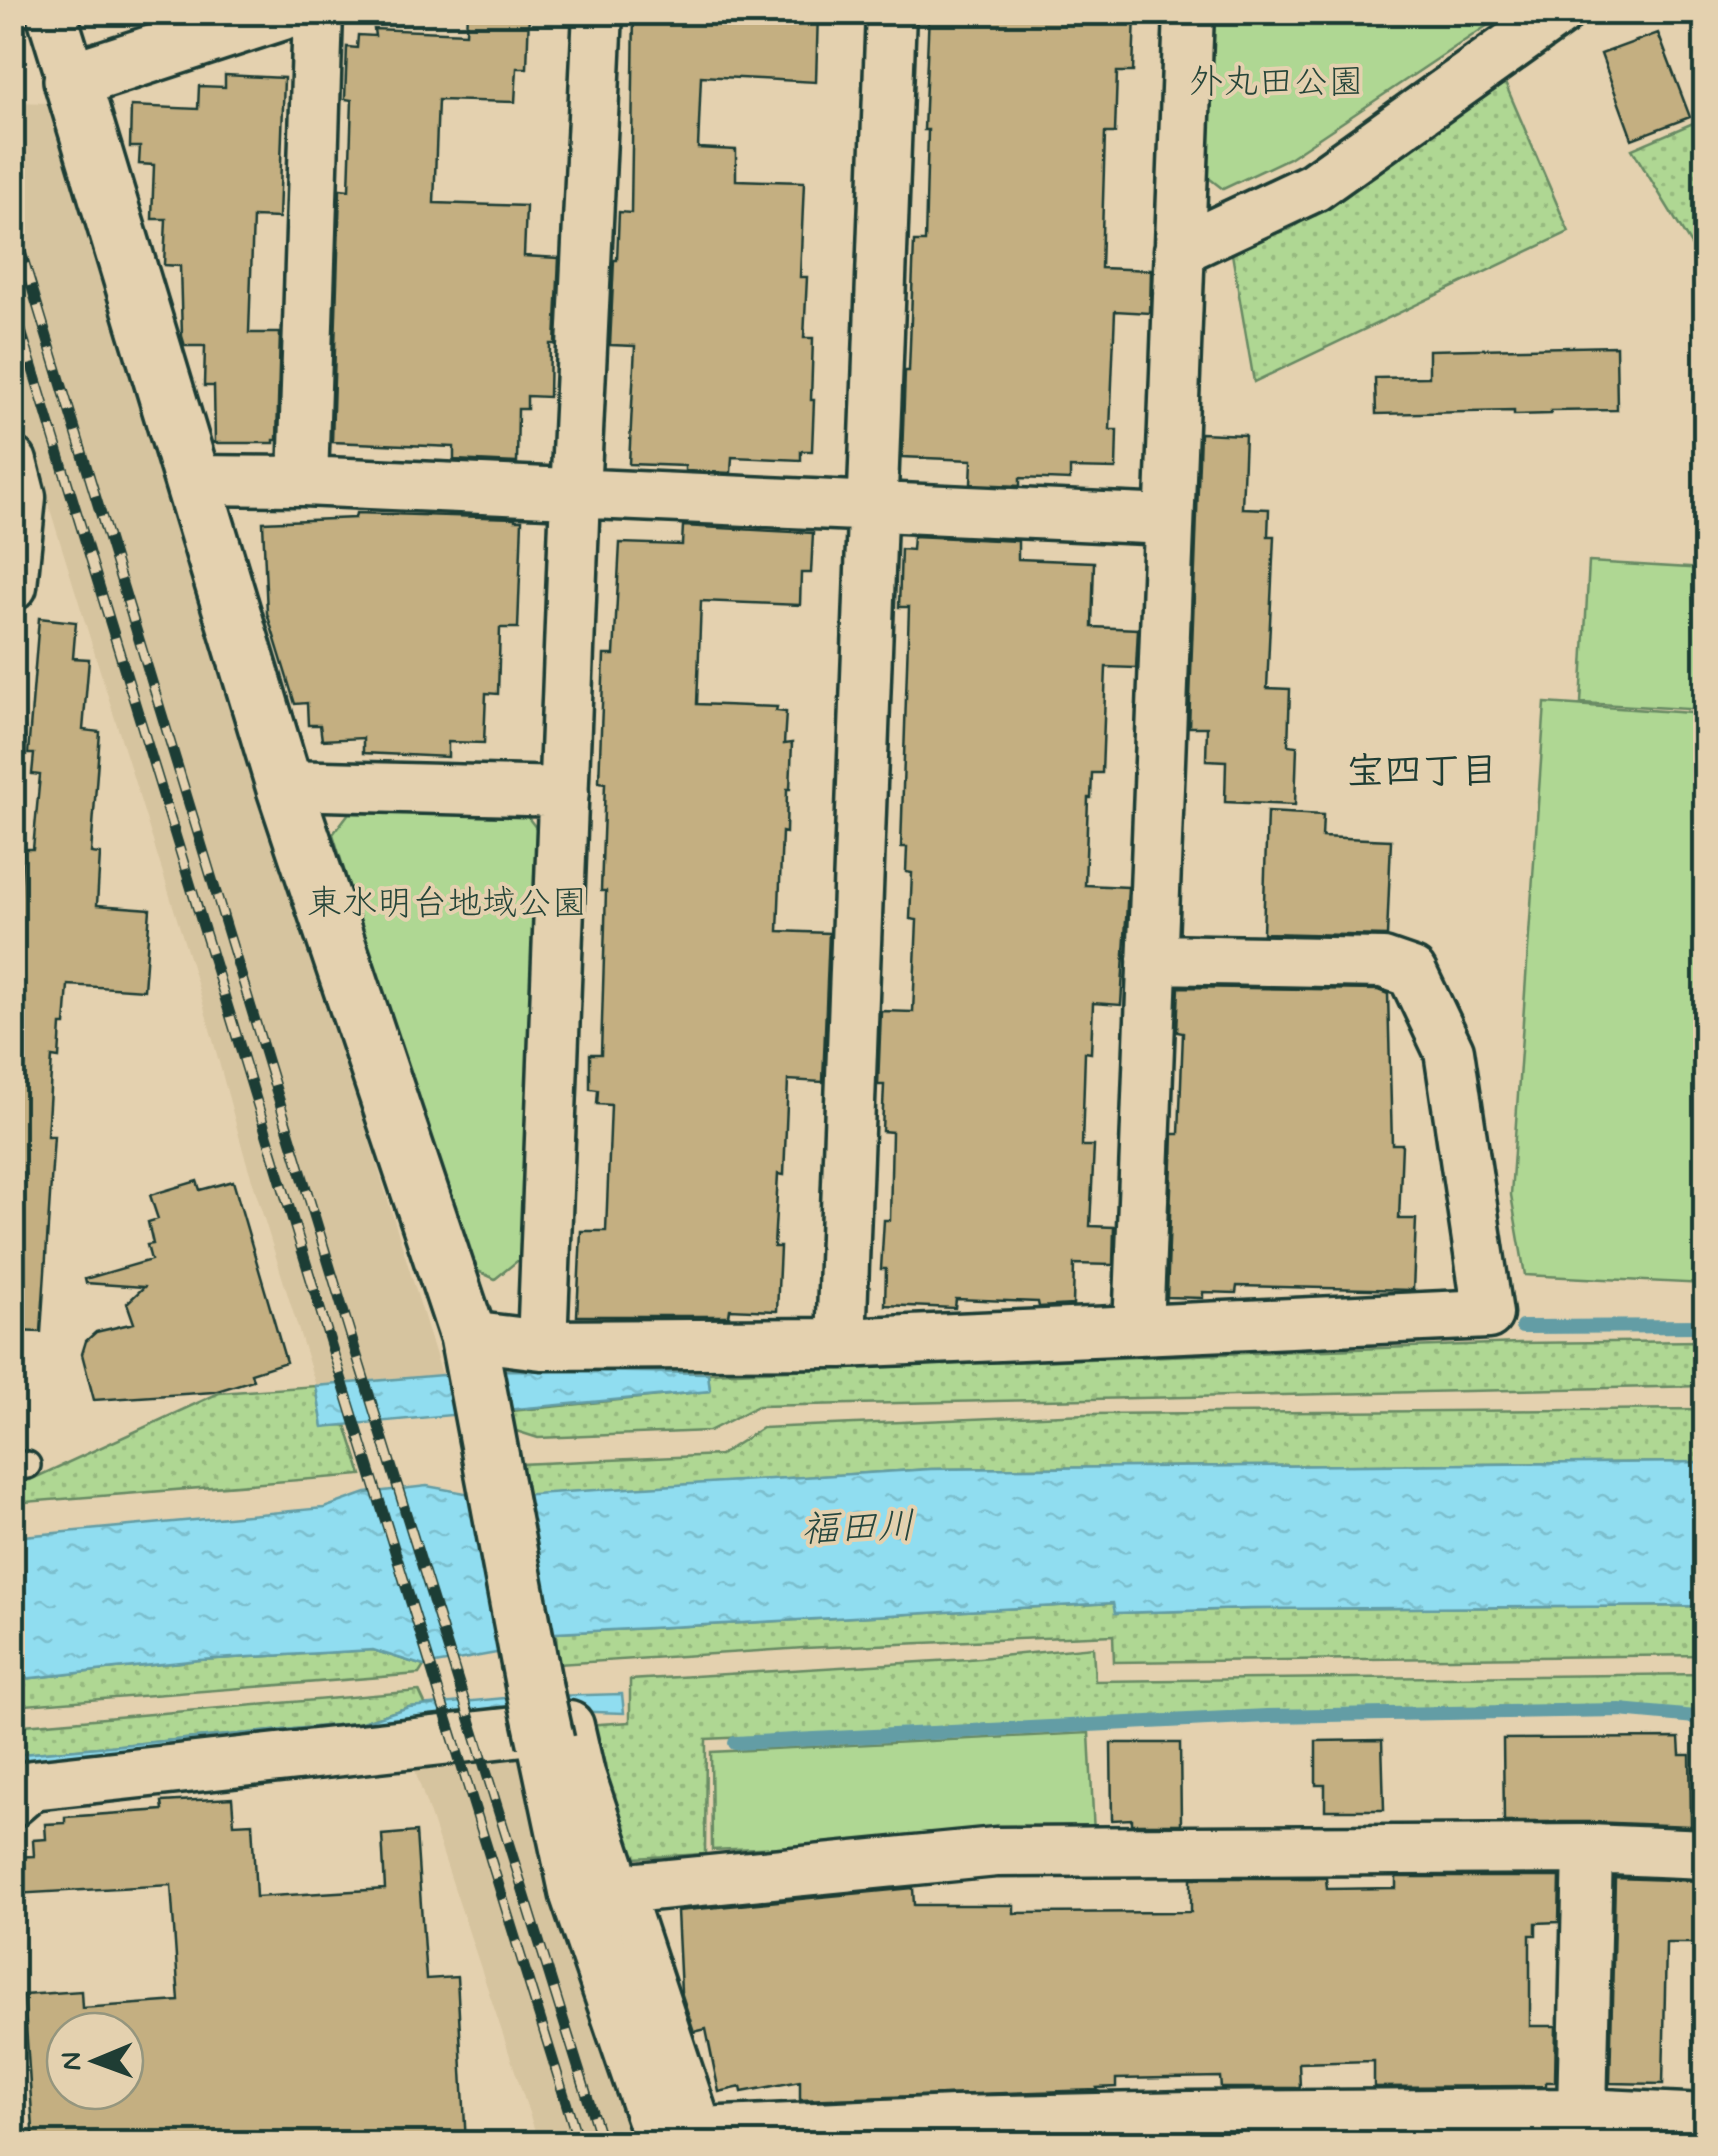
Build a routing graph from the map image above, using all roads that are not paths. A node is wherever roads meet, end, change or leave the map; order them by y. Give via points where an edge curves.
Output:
1 (51, 12) edge
2 (281, 12) edge
3 (318, 12) edge
4 (598, 12) edge
5 (891, 12) edge
6 (1189, 12) edge
7 (1559, 12) edge
8 (72, 80) junction
9 (1180, 250) junction
10 (12, 462) edge
11 (192, 480) junction
12 (302, 481) junction
13 (576, 495) junction
14 (872, 508) junction
15 (1169, 520) junction
16 (12, 586) edge
17 (284, 785) junction
18 (564, 792) junction
19 (1152, 958) junction
20 (1138, 1330) junction
21 (841, 1343) junction
22 (542, 1346) junction
23 (471, 1354) junction
24 (12, 1802) edge
25 (1588, 1849) junction
26 (1706, 1854) edge
27 (619, 1889) junction
28 (1582, 2113) junction
29 (1706, 2118) edge
30 (1460, 2129) edge
31 (1192, 2130) edge
32 (956, 2132) edge
33 (688, 2140) edge

1 - 8 street
2 - 8 street
3 - 12 street
4 - 13 street
5 - 14 street
6 - 9 street
7 - 9 street via 1314,187
8 - 11 street
9 - 15 street
10 - 16 street via 21,497
11 - 12 street
11 - 17 street
12 - 13 street
13 - 14 street
13 - 18 street
14 - 15 street
14 - 21 street
15 - 19 street
17 - 18 street
17 - 23 street
18 - 22 street
19 - 20 street
19 - 20 street via 1383,963 1412,973 1449,1051 1488,1314
20 - 21 street
21 - 22 street
22 - 23 street
23 - 33 street, bridge via 578,1893
24 - 27 street via 32,1786 569,1726
25 - 26 street
25 - 27 street via 996,1852
25 - 28 street
27 - 33 street
28 - 29 street
28 - 30 street
30 - 31 street
31 - 32 street
32 - 33 street

